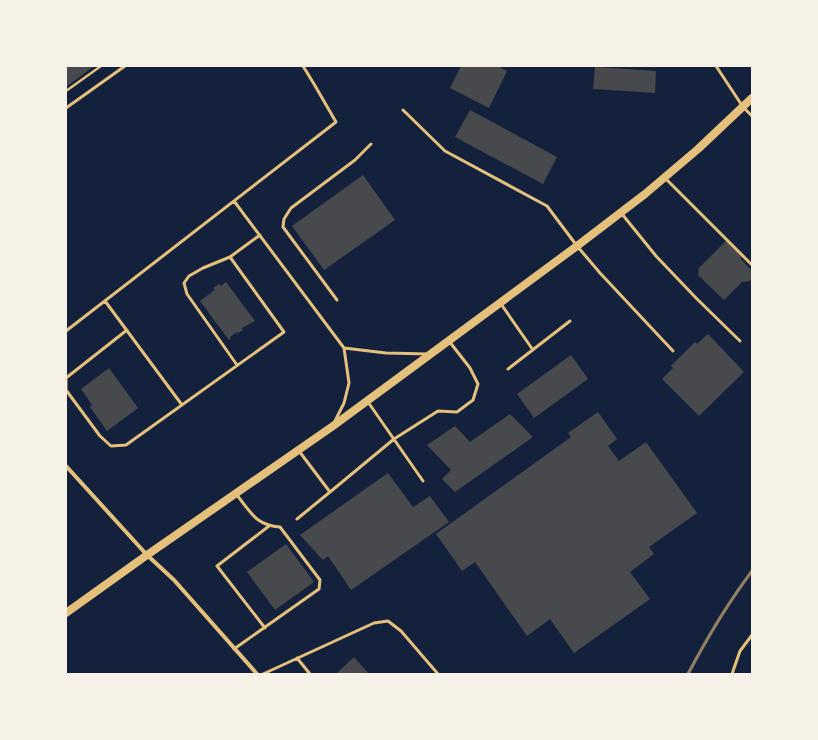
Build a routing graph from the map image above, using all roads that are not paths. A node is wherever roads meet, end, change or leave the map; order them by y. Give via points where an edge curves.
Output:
1 (125, 66) edge
2 (303, 66) edge
3 (716, 66) edge
4 (752, 98) edge
5 (743, 106) junction
6 (66, 108) edge
7 (403, 110) dead end
8 (752, 116) edge
9 (371, 144) dead end
10 (664, 178) junction
11 (234, 201) junction
12 (621, 212) junction
13 (260, 235) junction
14 (577, 246) junction
15 (230, 257) junction
16 (752, 265) edge
17 (337, 300) dead end
18 (105, 301) junction
19 (500, 303) junction
20 (570, 321) dead end
21 (127, 330) junction
22 (66, 331) edge
23 (449, 341) junction
24 (740, 341) dead end
25 (344, 348) junction
26 (533, 350) junction
27 (673, 351) dead end
28 (431, 354) junction
29 (237, 365) junction
30 (508, 369) dead end
31 (367, 401) junction
32 (182, 404) junction
33 (333, 426) junction
34 (394, 439) junction
35 (298, 450) junction
36 (66, 466) edge
37 (423, 481) dead end
38 (330, 492) junction
39 (236, 494) junction
40 (297, 519) dead end
41 (269, 526) junction
42 (148, 555) junction
43 (66, 613) edge
44 (265, 628) junction
45 (752, 635) edge
46 (234, 649) junction
47 (298, 658) junction
48 (257, 674) edge
49 (263, 674) edge
50 (310, 674) edge
51 (438, 674) edge
52 (732, 674) edge

1 - 6 lane
2 - 11 lane via 336,122
3 - 5 lane
4 - 5 main road
5 - 8 lane
5 - 10 main road
7 - 14 lane via 445,151 548,206
9 - 17 lane via 355,160 291,208 284,219 283,227
10 - 12 main road
10 - 16 lane
11 - 13 lane
11 - 18 lane
12 - 14 main road
12 - 24 lane via 656,256
13 - 15 lane
13 - 25 lane
14 - 19 main road
14 - 27 lane
15 - 29 lane via 284,332
15 - 29 lane via 189,276 184,283 187,294
18 - 21 lane
18 - 22 lane
19 - 23 main road
19 - 26 lane
20 - 26 lane
21 - 32 lane
21 - 32 lane via 66,378 66,390 110,446 126,445
23 - 28 main road
23 - 34 lane via 470,368 478,384 474,400 457,412 438,411
25 - 28 lane via 386,353
25 - 33 lane via 350,383
26 - 30 lane
28 - 31 main road
29 - 32 lane
31 - 33 main road
31 - 34 lane
33 - 35 main road
34 - 37 lane
34 - 38 lane
35 - 38 lane
35 - 39 main road
36 - 42 street
38 - 40 lane
39 - 41 lane via 258,521
39 - 42 main road
41 - 44 lane via 217,566
41 - 44 lane via 280,527 320,580 320,586
42 - 43 main road
42 - 46 street via 174,580
44 - 46 lane
45 - 52 lane via 740,651
46 - 48 street
47 - 49 lane
47 - 50 lane
47 - 51 lane via 374,623 388,621 401,631

